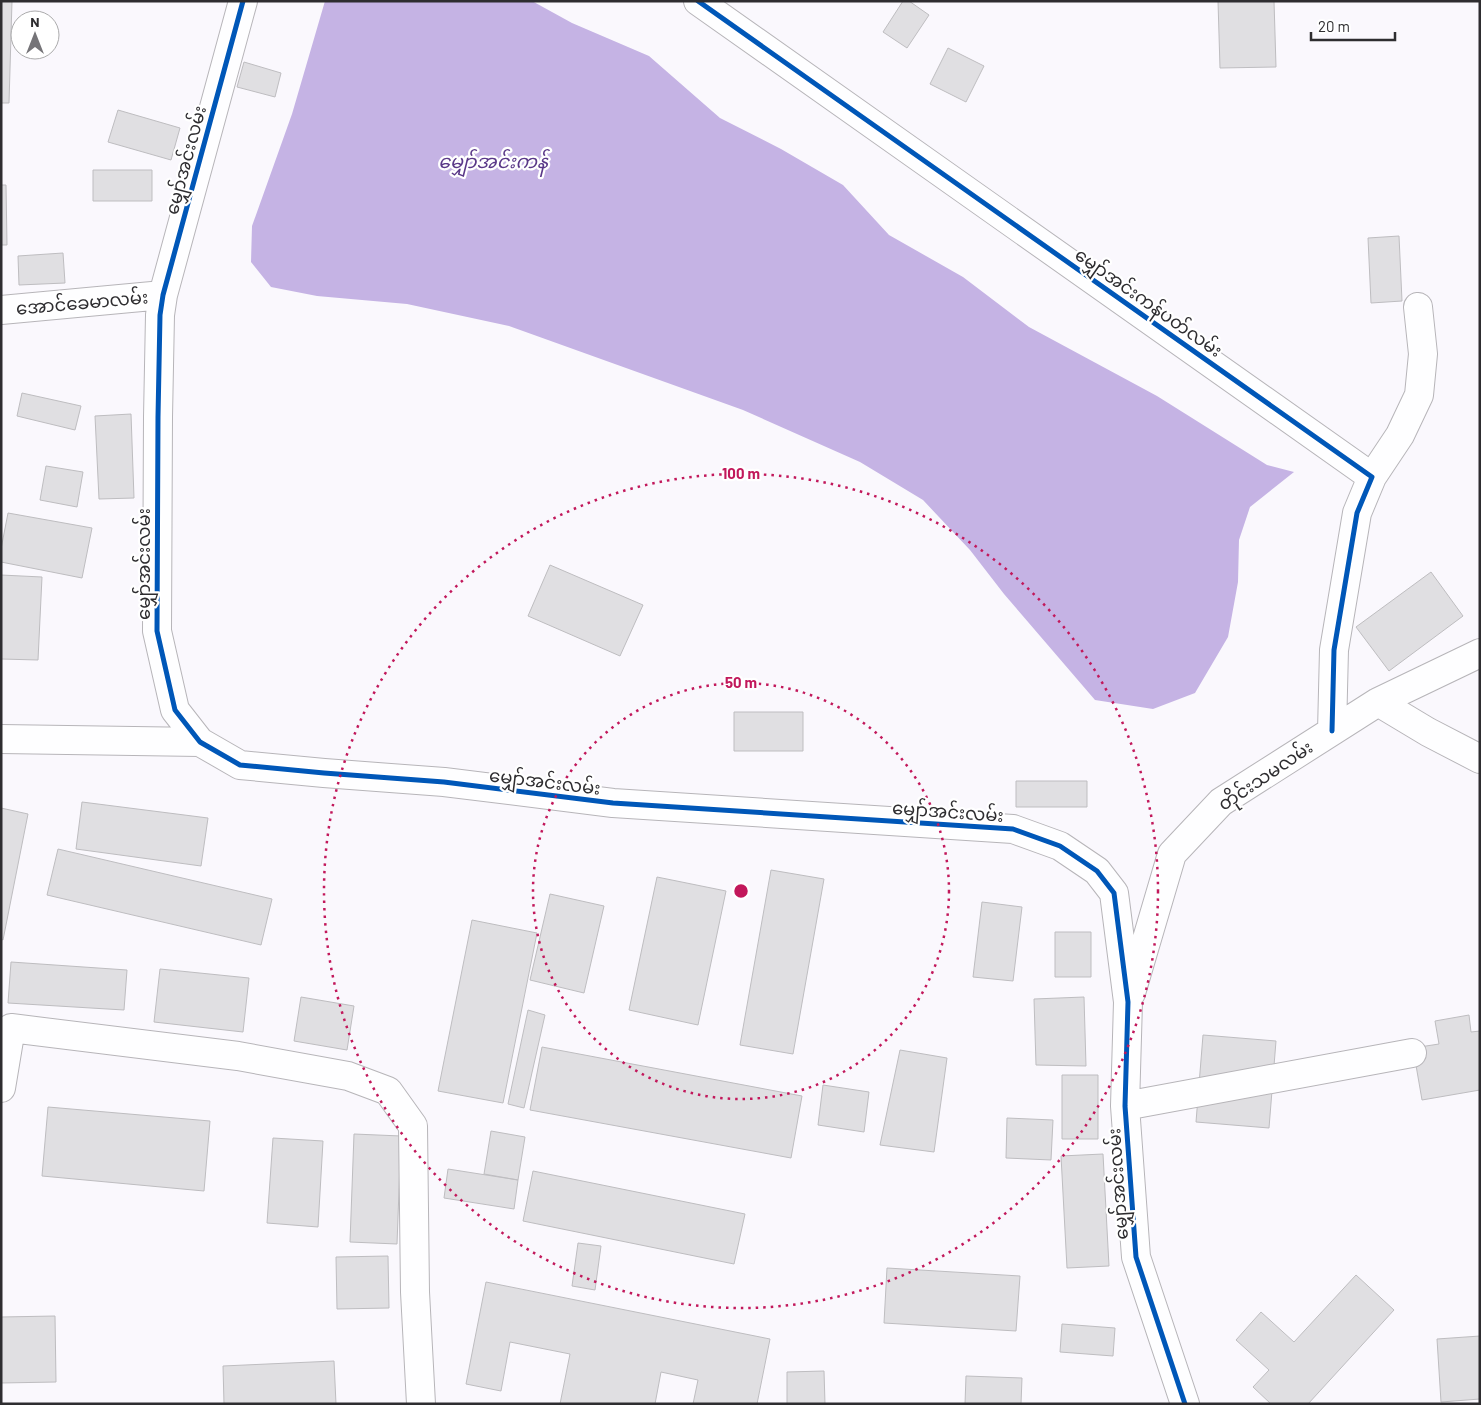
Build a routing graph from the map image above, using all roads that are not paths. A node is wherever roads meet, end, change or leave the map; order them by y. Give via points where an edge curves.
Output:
1 (243, 1) edge
2 (698, 1) edge
3 (163, 295) junction
4 (1418, 307) dead end
5 (1, 310) edge
6 (1372, 477) junction
7 (1480, 654) edge
8 (1378, 702) junction
9 (1332, 731) junction
10 (1, 739) edge
11 (200, 742) junction
12 (1480, 759) edge
13 (1128, 1002) junction
14 (1412, 1053) dead end
15 (1, 1088) edge
16 (1126, 1106) junction
17 (421, 1404) edge
18 (1185, 1404) edge

1 - 3 street, မျှော်အင်းလမ်း
2 - 6 street, မျှော်အင်းကန်ပတ်လမ်း
3 - 5 street, အောင်ခေမာလမ်း
3 - 11 street, မျှော်အင်းလမ်း via 158,417 157,630 175,710
4 - 6 street via 1423,354 1419,394 1400,435
6 - 9 street via 1357,512 1334,650
7 - 8 street, တိုင်းသမလမ်း
8 - 9 street, တိုင်းသမလမ်း
8 - 12 street
9 - 13 street, တိုင်းသမလမ်း via 1221,802 1172,854
10 - 11 street
11 - 13 street, မျှော်အင်းလမ်း via 240,765 444,782 612,803 1012,829 1060,846 1097,871 1114,893
13 - 16 street, မျှော်အင်းလမ်း
14 - 16 street
15 - 17 street via 10,1028 238,1056 348,1076 388,1092 413,1126
16 - 18 street, မျှော်အင်းလမ်း via 1136,1257

